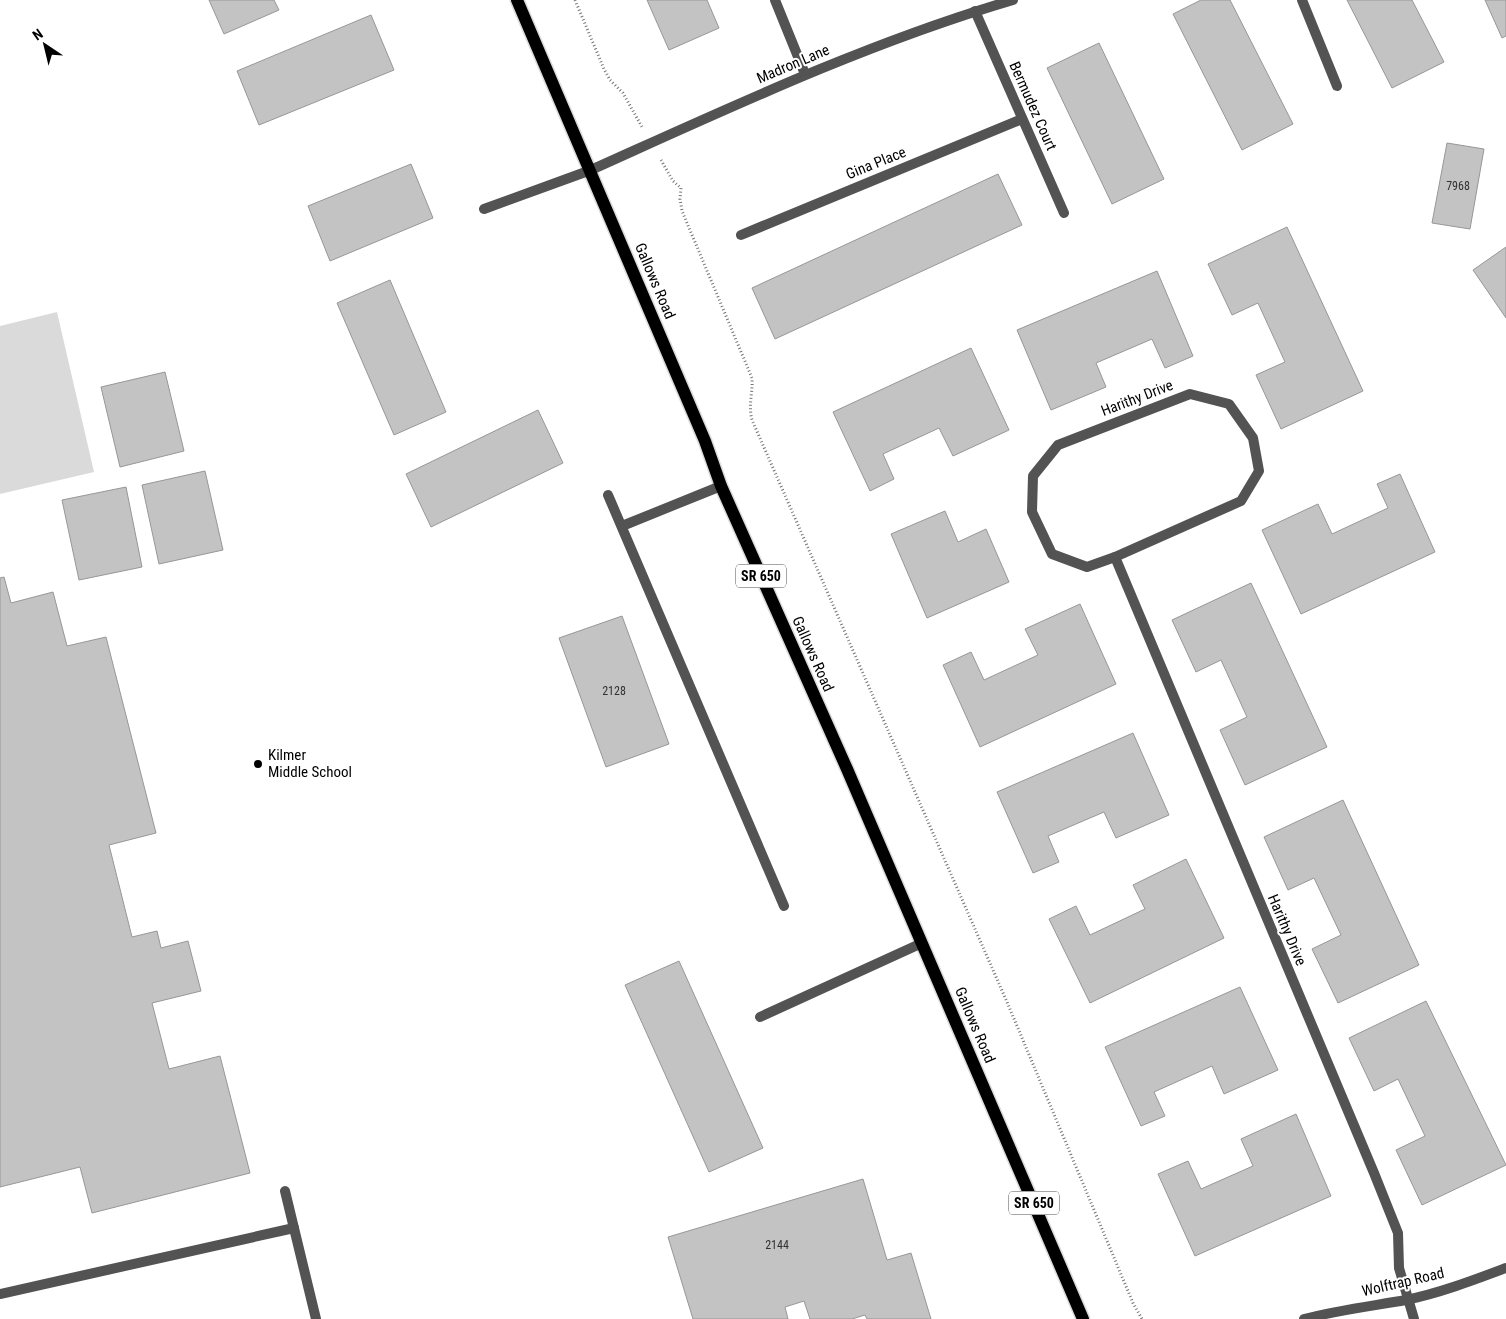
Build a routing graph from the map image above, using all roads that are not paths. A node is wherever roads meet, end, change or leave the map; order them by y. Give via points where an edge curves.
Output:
1 (517, 0) edge
2 (775, 0) edge
3 (1013, 0) edge
4 (1302, 0) edge
5 (975, 11) junction
6 (805, 74) junction
7 (1337, 86) dead end
8 (1022, 119) junction
9 (591, 170) junction
10 (484, 209) dead end
11 (1064, 213) dead end
12 (741, 235) dead end
13 (721, 486) junction
14 (608, 495) dead end
15 (622, 526) junction
16 (1115, 557) junction
17 (784, 906) dead end
18 (922, 943) junction
19 (760, 1016) dead end
20 (285, 1190) dead end
21 (294, 1228) junction
22 (1506, 1268) edge
23 (0, 1294) edge
24 (1408, 1300) junction
25 (316, 1319) edge
26 (1083, 1319) edge
27 (1304, 1319) edge
28 (1414, 1319) edge

1 - 9 main road, Gallows Road / SR 650
2 - 6 street
3 - 5 street, Madron Lane
4 - 7 street
5 - 6 street, Madron Lane
5 - 8 street, Bermudez Court
6 - 9 street, Madron Lane
8 - 11 street, Bermudez Court
8 - 12 street, Gina Place
9 - 10 street, Madron Lane
9 - 13 main road, Gallows Road / SR 650
13 - 15 street
13 - 18 main road, Gallows Road / SR 650
14 - 15 street
15 - 17 street
16 - 16 street, Harithy Drive via 1086,567 1052,554 1032,512 1033,476 1058,445 1190,394 1229,404 1253,438 1259,471 1241,501
16 - 24 street, Harithy Drive via 1398,1233 1399,1268
18 - 19 street
18 - 26 main road, Gallows Road / SR 650
20 - 21 street
21 - 23 street
21 - 25 street
22 - 24 street, Wolftrap Road
24 - 27 street, Wolftrap Road
24 - 28 street, Harithy Drive

